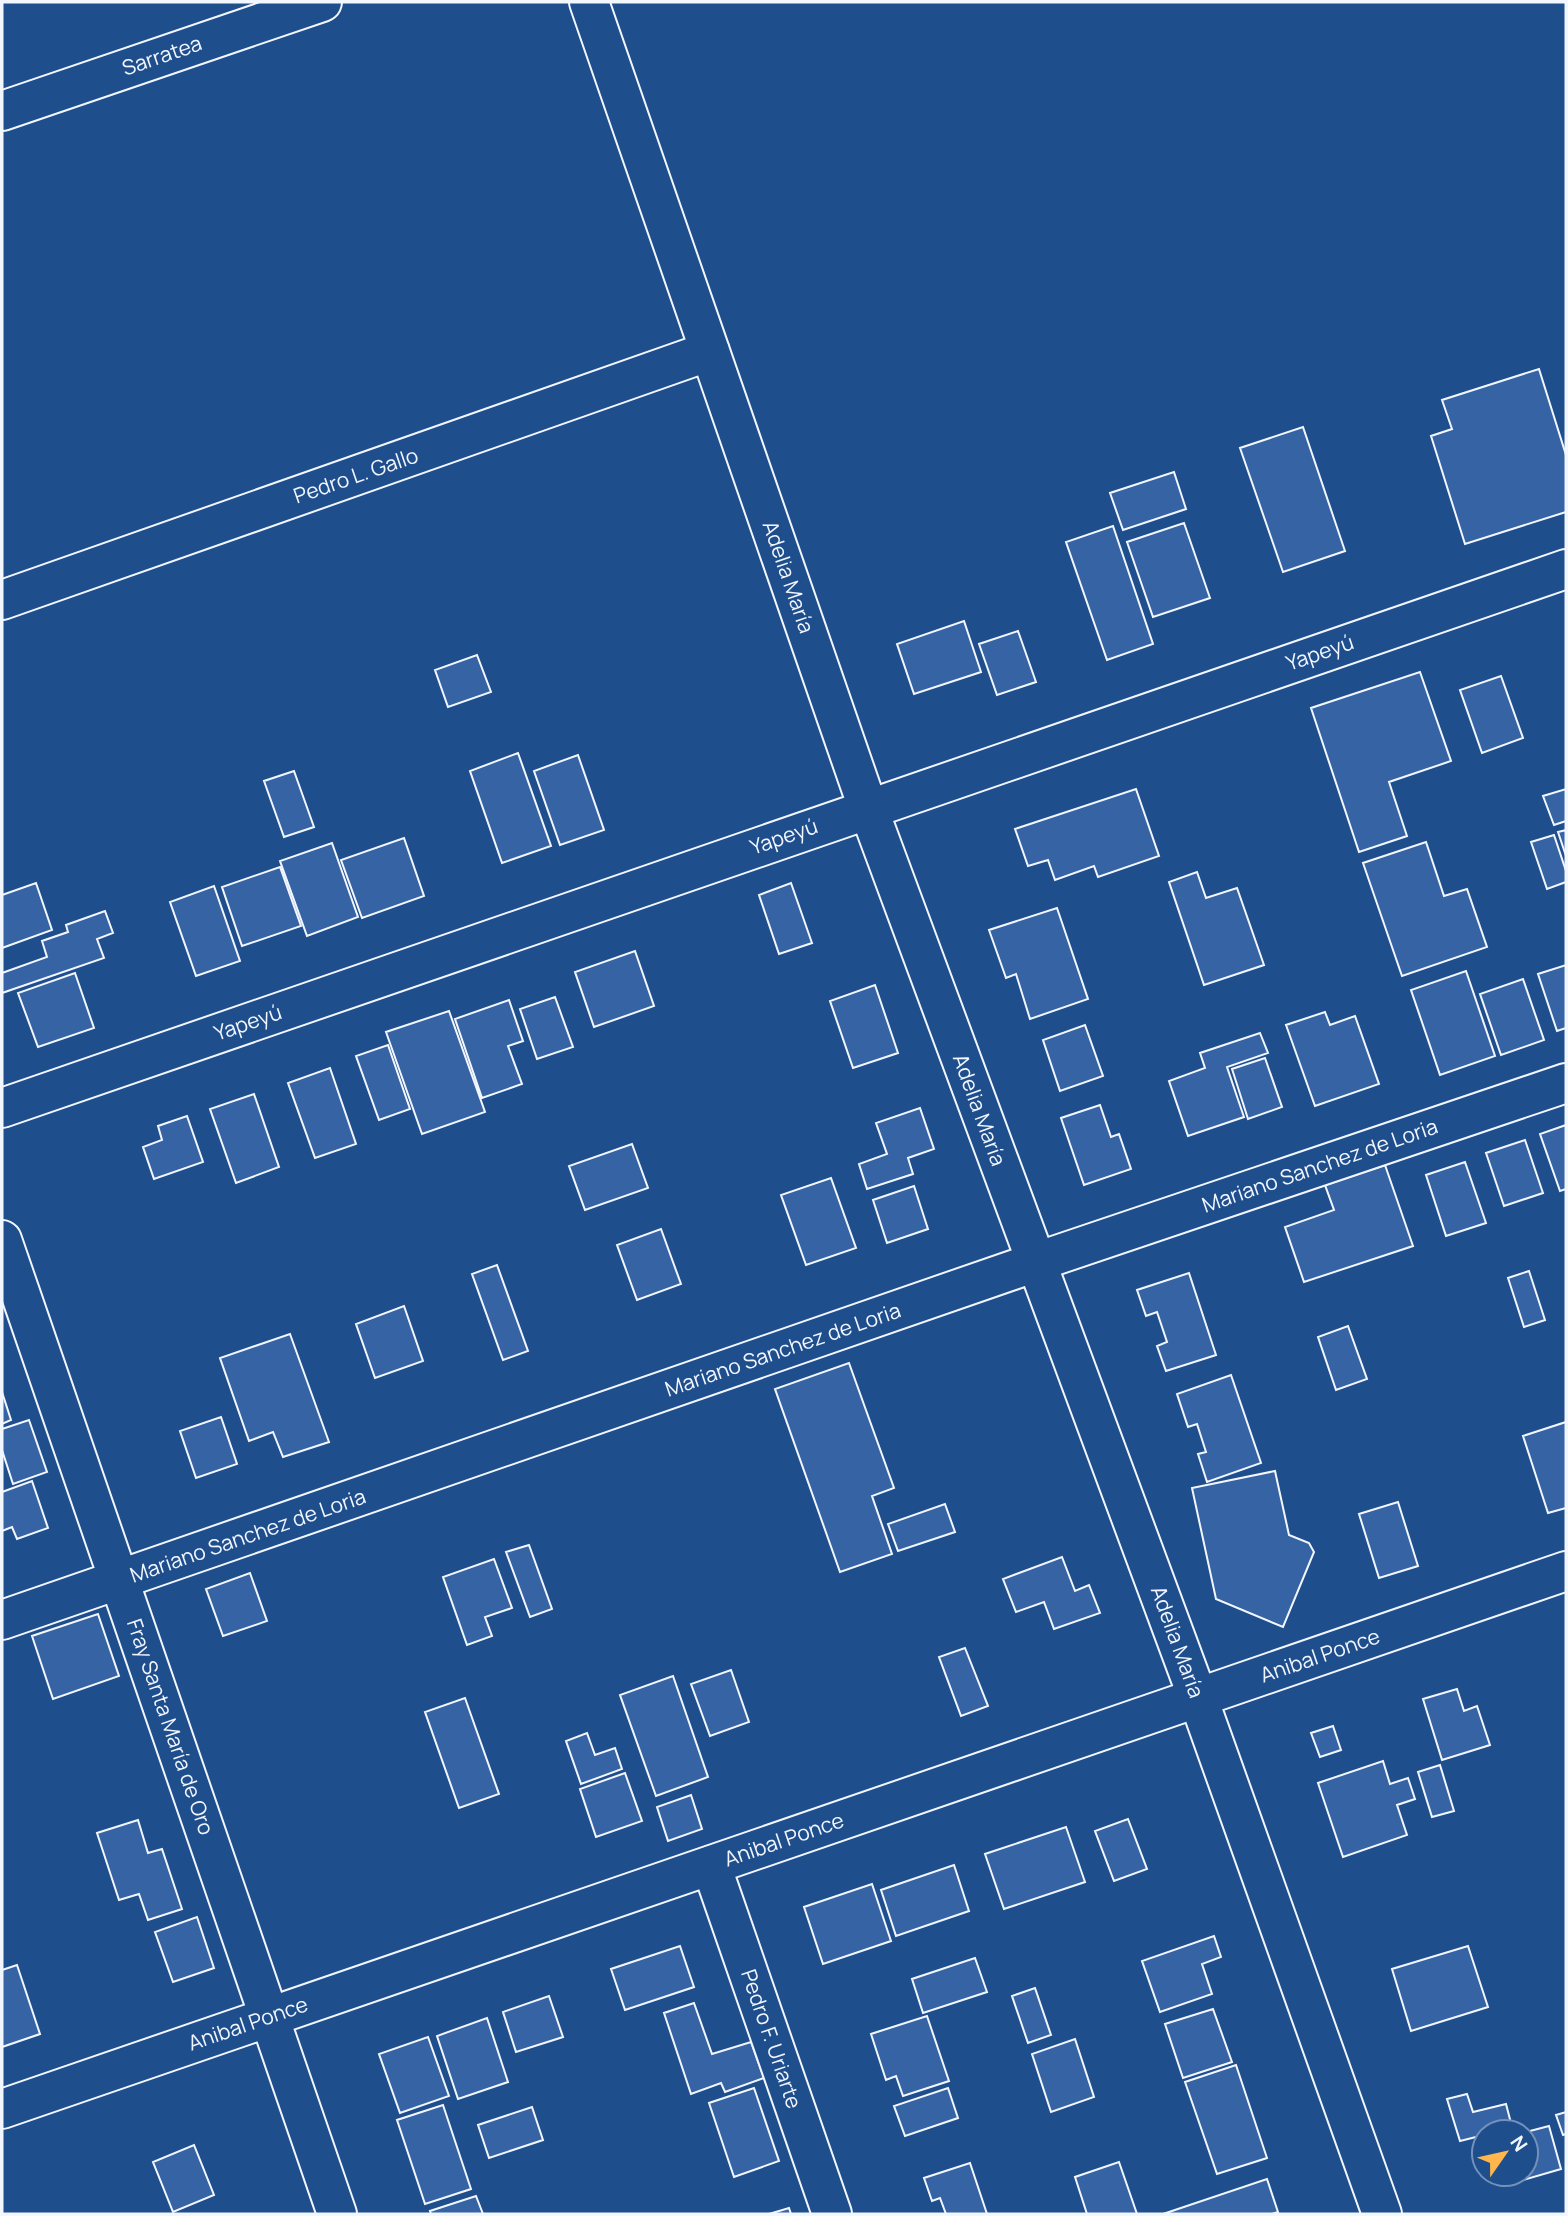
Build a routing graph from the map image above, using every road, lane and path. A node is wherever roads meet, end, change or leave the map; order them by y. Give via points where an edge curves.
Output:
1 (322, 2) edge
2 (589, 2) edge
3 (2, 111) edge
4 (710, 351) junction
5 (1566, 569) edge
6 (2, 600) edge
7 (868, 808) junction
8 (1566, 1083) edge
9 (2, 1108) edge
10 (2, 1240) edge
11 (1036, 1262) junction
12 (1566, 1571) edge
13 (119, 1580) junction
14 (2, 1620) edge
15 (1198, 1698) junction
16 (711, 1864) junction
17 (269, 2016) junction
18 (2, 2109) edge
19 (337, 2214) edge
20 (832, 2214) edge
21 (1382, 2214) edge

1 - 3 street, Sarratea
2 - 4 street, Adelia María
4 - 6 street, Pedro L. Gallo
4 - 7 street, Adelia María
5 - 7 street, Yapeyú
7 - 9 street, Yapeyú
7 - 11 street, Adelia María
8 - 11 street, Mariano Sanchez de Loria
10 - 13 street, Fray Santa María de Oro
11 - 13 street, Mariano Sanchez de Loria
11 - 15 street, Adelia María
12 - 15 street, Anibal Ponce
13 - 14 street, Mariano Sanchez de Loria
13 - 17 street, Fray Santa María de Oro
15 - 16 street, Anibal Ponce
15 - 21 street, Adelia María
16 - 17 street, Anibal Ponce
16 - 20 street, Pedro F. Uriarte
17 - 18 street, Anibal Ponce
17 - 19 street, Fray Santa María de Oro

